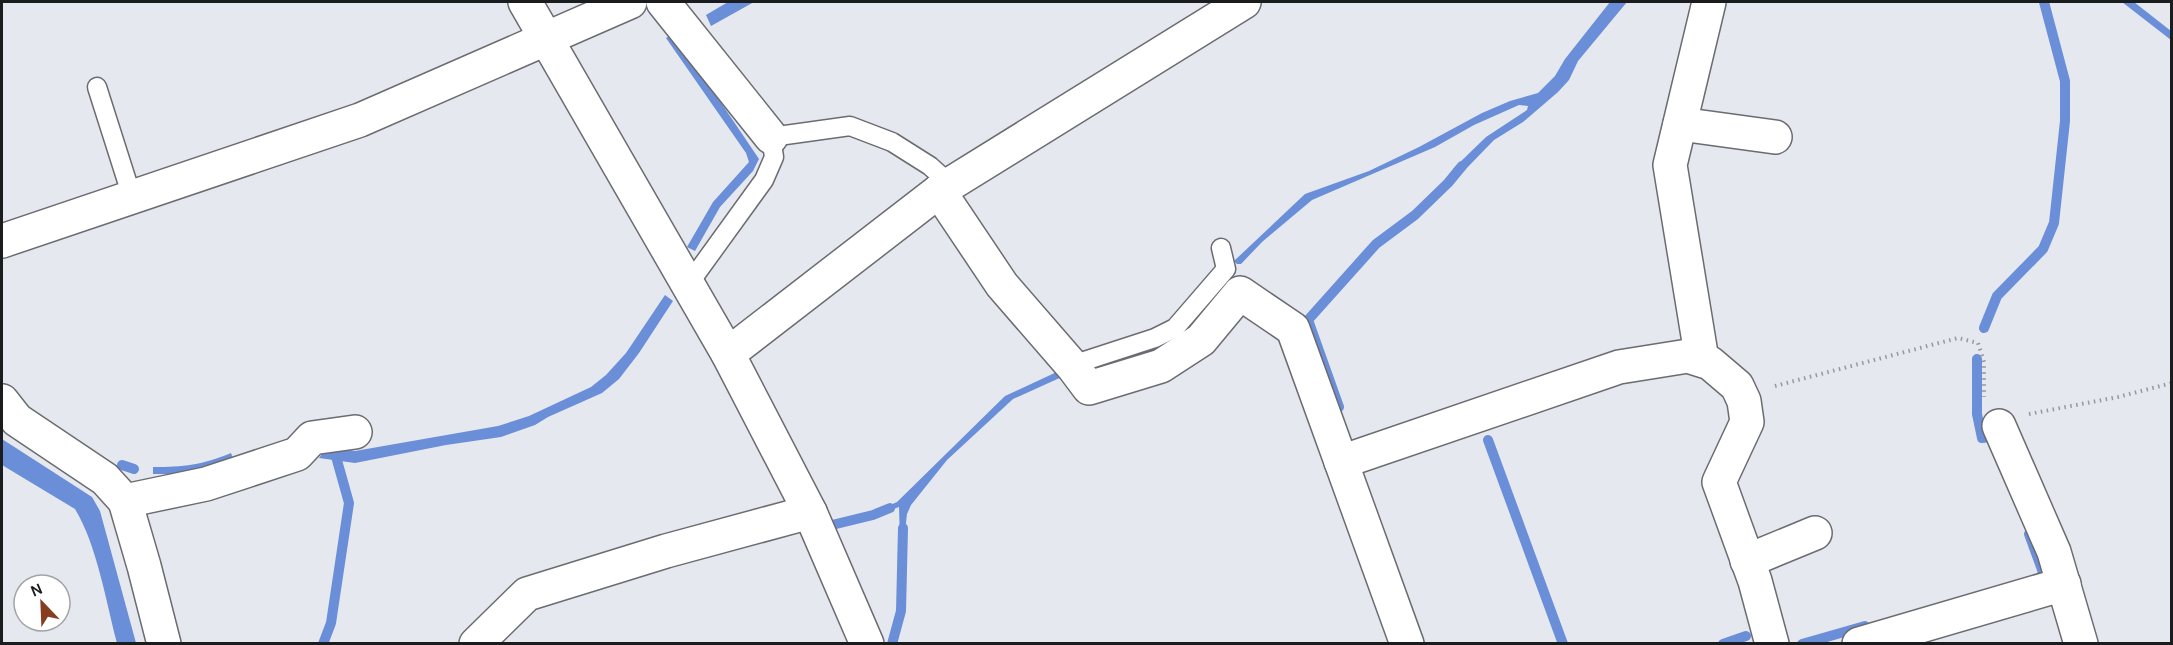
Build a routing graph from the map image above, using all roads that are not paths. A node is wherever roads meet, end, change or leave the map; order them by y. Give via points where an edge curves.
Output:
1 (525, 2) edge
2 (630, 2) edge
3 (663, 2) edge
4 (1709, 2) edge
5 (1230, 5) edge
6 (547, 39) junction
7 (97, 87) dead end
8 (1680, 124) junction
9 (771, 136) junction
10 (1775, 137) dead end
11 (945, 188) junction
12 (132, 196) junction
13 (2, 241) edge
14 (1221, 248) dead end
15 (688, 285) junction
16 (728, 354) junction
17 (1702, 360) junction
18 (1071, 365) junction
19 (2, 401) edge
20 (1999, 426) road end
21 (355, 432) dead end
22 (1341, 462) junction
23 (125, 501) junction
24 (810, 512) junction
25 (1815, 533) dead end
26 (1747, 561) junction
27 (2064, 584) junction
28 (1768, 642) edge
29 (164, 644) edge
30 (476, 644) edge
31 (867, 644) edge
32 (1407, 644) edge
33 (1859, 644) edge
34 (2081, 644) edge

1 - 6 street
2 - 6 street
3 - 9 street
4 - 8 street
5 - 11 street
6 - 12 street via 360,120
6 - 15 street
7 - 12 lane
8 - 10 street
8 - 17 street via 1670,165
9 - 11 lane via 850,126 892,142 930,166
9 - 15 lane via 774,157 764,180
11 - 16 street
11 - 18 street via 1002,285
12 - 13 street
14 - 18 lane via 1226,269 1175,328 1155,339
15 - 16 street
16 - 24 street
17 - 22 street via 1688,356 1619,367
17 - 26 street via 1737,386 1744,401 1747,422 1719,482
18 - 22 street via 1089,388 1161,366 1201,340 1240,293 1293,329
19 - 23 street via 17,420 105,478
20 - 27 street
21 - 23 street via 312,438 297,454 206,484
22 - 32 street
23 - 29 street
24 - 30 street via 527,594
24 - 31 street
25 - 26 street
26 - 28 street
27 - 33 street
27 - 34 street

